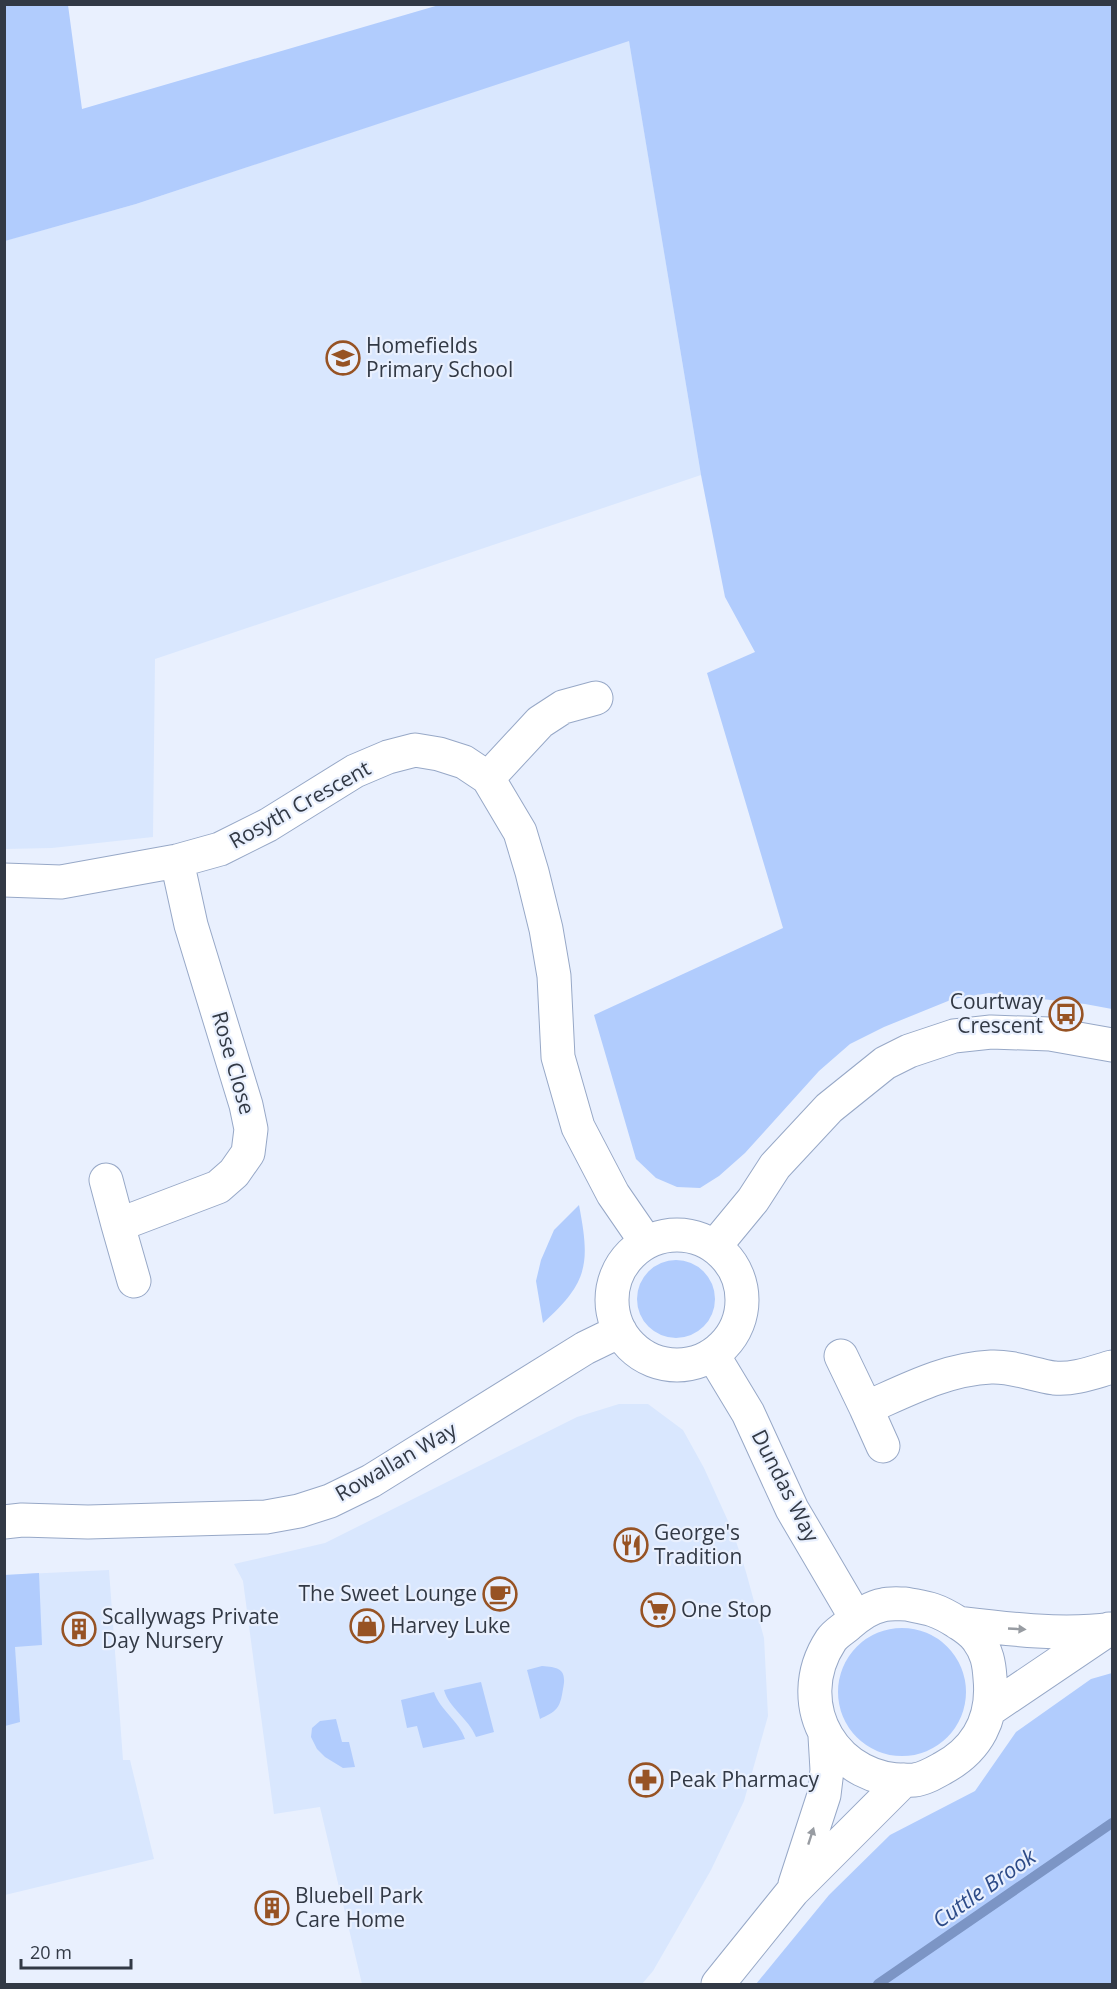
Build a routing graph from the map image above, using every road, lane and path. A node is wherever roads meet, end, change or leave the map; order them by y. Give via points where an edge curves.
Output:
1 (596, 698) dead end
2 (488, 778) junction
3 (177, 861) junction
4 (4, 880) edge
5 (1113, 1045) edge
6 (106, 1180) dead end
7 (118, 1225) junction
8 (646, 1242) junction
9 (715, 1246) junction
10 (134, 1281) dead end
11 (620, 1331) junction
12 (713, 1355) junction
13 (842, 1356) dead end
14 (1113, 1367) edge
15 (866, 1408) junction
16 (883, 1446) dead end
17 (4, 1522) edge
18 (856, 1618) junction
19 (958, 1623) junction
20 (1111, 1629) edge
21 (989, 1710) junction
22 (825, 1736) junction
23 (904, 1780) junction
24 (793, 1891) junction
25 (718, 1984) edge

1 - 2 street via 563,707 540,722
2 - 3 street, Rosyth Crescent via 464,762 439,754 415,750 388,757 355,771 268,825 220,849
2 - 8 street, Rosyth Crescent via 520,832 532,872 555,976 558,1057 578,1127 613,1194
3 - 4 street, Rosyth Crescent via 61,882
3 - 7 street, Rose Close via 246,1105 251,1129 248,1153 218,1187
5 - 9 street via 1050,1034 991,1032 954,1036 885,1063 829,1108 775,1166
6 - 7 street
7 - 10 street
8 - 9 street via 681,1234
8 - 11 street via 630,1255 612,1291 613,1312
9 - 12 street via 730,1261 740,1280 743,1301 739,1322 728,1341
11 - 12 street via 633,1348 651,1360 671,1365 693,1363
11 - 17 street, Rowallan Way via 585,1348 371,1481 299,1510 266,1517
12 - 18 street, Dundas Way via 748,1413 792,1509
13 - 15 street
14 - 15 street via 1057,1378 993,1366 966,1370 940,1376
15 - 16 street
18 - 19 street via 882,1605 906,1604 934,1610
18 - 22 street via 831,1638 817,1668 815,1694
19 -> 20 street via 1014,1629
19 - 21 street via 977,1638 989,1659
20 - 21 street
21 - 23 street via 976,1741 956,1761 932,1775
22 - 23 street via 859,1769 878,1778
24 -> 22 street via 824,1795
23 - 24 street
24 - 25 street

